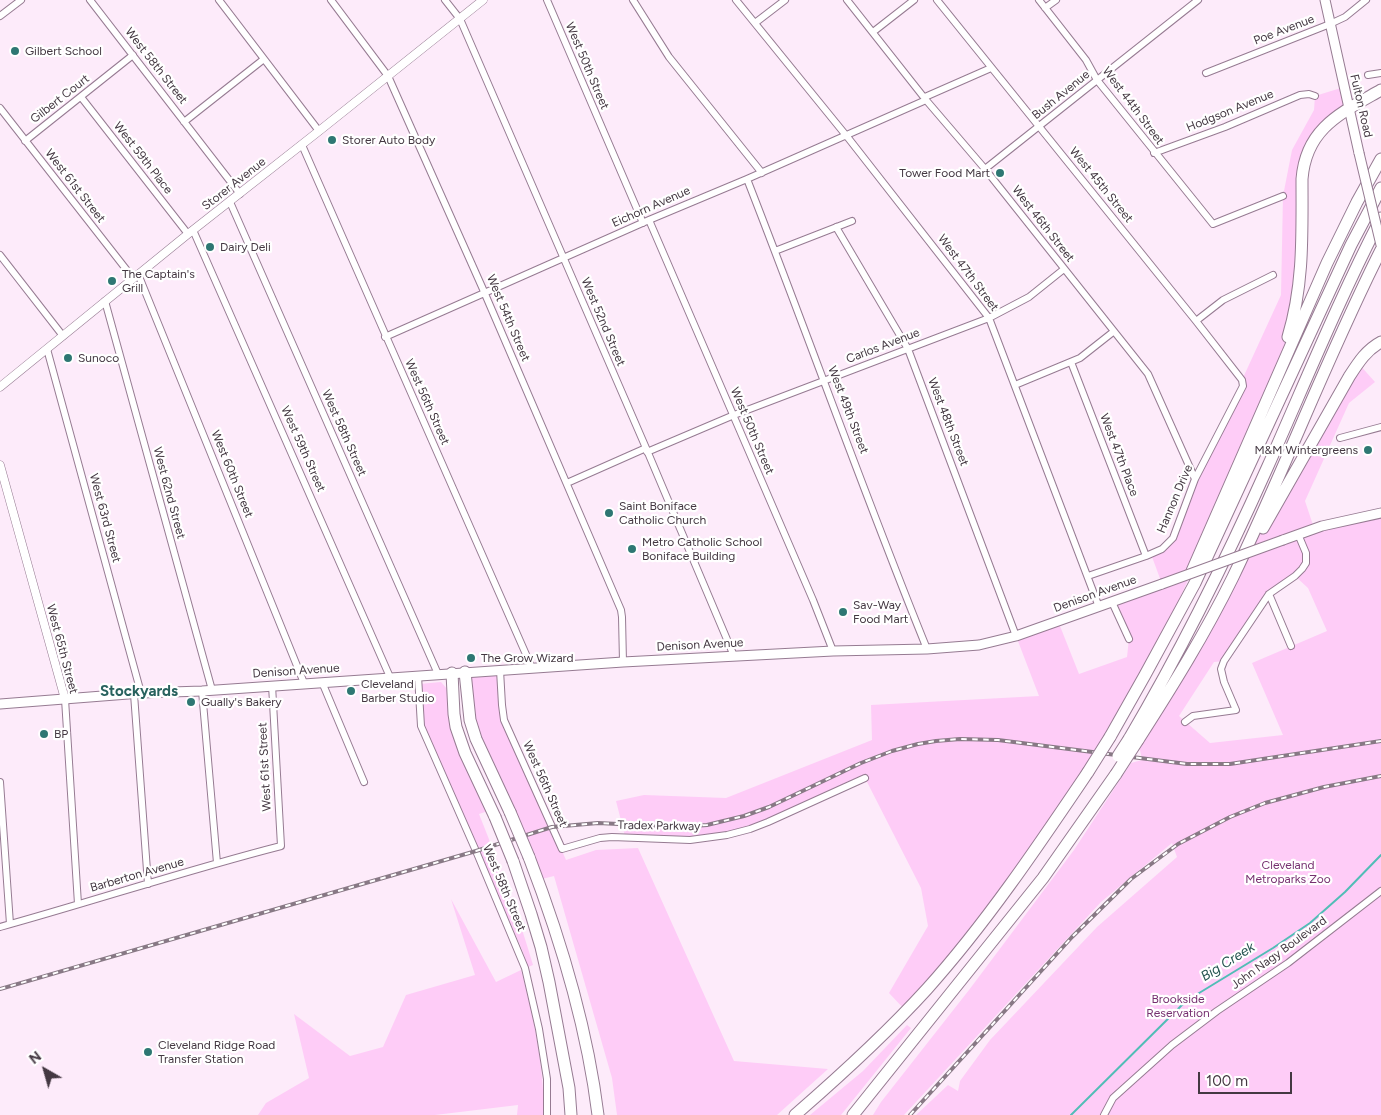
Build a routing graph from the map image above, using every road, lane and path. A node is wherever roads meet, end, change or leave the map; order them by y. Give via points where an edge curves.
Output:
1 (21, 0) edge
2 (90, 0) edge
3 (219, 0) edge
4 (331, 0) edge
5 (445, 0) edge
6 (483, 0) edge
7 (546, 0) edge
8 (633, 0) edge
9 (736, 0) edge
10 (785, 0) edge
11 (847, 0) edge
12 (914, 0) edge
13 (937, 0) edge
14 (1039, 0) edge
15 (1056, 0) edge
16 (1198, 0) edge
17 (1325, 0) edge
18 (1366, 0) edge
19 (1046, 8) junction
20 (0, 16) edge
21 (460, 19) junction
22 (755, 23) junction
23 (1330, 24) junction
24 (873, 32) junction
25 (133, 56) junction
26 (264, 59) junction
27 (991, 68) junction
28 (1381, 73) edge
29 (1206, 74) dead end
30 (1368, 75) dead end
31 (388, 76) junction
32 (1097, 80) junction
33 (1381, 90) edge
34 (1315, 96) dead end
35 (81, 97) junction
36 (925, 99) junction
37 (0, 108) edge
38 (1349, 108) junction
39 (184, 122) junction
40 (1039, 126) junction
41 (319, 131) junction
42 (845, 135) junction
43 (25, 141) junction
44 (302, 145) junction
45 (1154, 153) junction
46 (1381, 159) edge
47 (985, 170) junction
48 (762, 173) junction
49 (747, 179) junction
50 (1381, 188) edge
51 (240, 194) junction
52 (1283, 196) dead end
53 (230, 202) junction
54 (1381, 218) edge
55 (646, 221) junction
56 (852, 221) dead end
57 (836, 227) junction
58 (190, 232) junction
59 (1381, 246) edge
60 (1381, 250) edge
61 (775, 251) junction
62 (0, 255) edge
63 (564, 258) junction
64 (1064, 269) junction
65 (1273, 275) dead end
66 (136, 276) junction
67 (484, 293) junction
68 (105, 301) junction
69 (989, 318) junction
70 (1196, 321) junction
71 (1113, 332) junction
72 (63, 336) junction
73 (385, 337) junction
74 (1381, 342) edge
75 (47, 349) junction
76 (908, 349) junction
77 (1071, 362) junction
78 (825, 381) junction
79 (1015, 385) junction
80 (1243, 386) joint
81 (0, 387) edge
82 (734, 415) junction
83 (1254, 427) junction
84 (1381, 427) edge
85 (1340, 438) dead end
86 (647, 450) junction
87 (0, 465) edge
88 (1195, 479) junction
89 (566, 483) junction
90 (1381, 513) edge
91 (1298, 534) junction
92 (1146, 556) junction
93 (1088, 576) junction
94 (1232, 578) junction
95 (1269, 594) junction
96 (1112, 602) junction
97 (1100, 607) junction
98 (1016, 636) junction
99 (1129, 639) dead end
100 (1291, 646) dead end
101 (928, 649) junction
102 (833, 651) junction
103 (734, 656) junction
104 (623, 662) junction
105 (532, 668) junction
106 (500, 670) junction
107 (465, 672) junction
108 (452, 673) junction
109 (438, 674) junction
110 (1145, 675) junction
111 (418, 676) junction
112 (390, 677) junction
113 (322, 682) junction
114 (304, 683) junction
115 (272, 685) junction
116 (212, 690) junction
117 (202, 691) junction
118 (137, 694) junction
119 (65, 699) junction
120 (0, 704) edge
121 (1185, 722) dead end
122 (1133, 740) junction
123 (865, 778) dead end
124 (0, 782) edge
125 (364, 782) dead end
126 (281, 846) joint
127 (562, 849) joint
128 (217, 863) junction
129 (148, 884) junction
130 (1381, 891) edge
131 (78, 904) junction
132 (10, 924) junction
133 (0, 927) edge
134 (547, 1115) edge
135 (571, 1115) edge
136 (598, 1115) edge
137 (795, 1115) edge
138 (853, 1115) edge
139 (1104, 1115) edge

1 - 20 street
2 - 25 street, West 58th Street
3 - 26 street
4 - 31 street, West 54th Street
5 - 21 street, West 52nd Street
6 - 21 street, Storer Avenue
7 - 55 street, West 50th Street
8 - 48 street via 669,57
9 - 22 street, West 47th Street
10 - 22 street
11 - 24 street, West 46th Street
12 - 24 street
13 - 27 street, West 45th Street
14 - 19 street, West 44th Street
15 - 19 street
16 - 32 street, Bush Avenue
17 - 23 main road, Fulton Road
18 - 23 street, Poe Avenue
19 - 32 street, West 44th Street via 1086,60
21 - 31 street, Storer Avenue
21 - 63 street, West 52nd Street
22 - 42 street, West 47th Street
23 - 29 street, Poe Avenue
23 - 38 main road, Fulton Road
24 - 36 street, West 46th Street
25 - 35 street, Gilbert Court
25 - 39 street, West 58th Street
26 - 39 street
26 - 41 street
27 - 36 street, Eichorn Avenue
27 - 40 street, West 45th Street
28 - 30 street
31 - 41 street, Storer Avenue
31 - 67 street, West 54th Street
32 - 40 street, Bush Avenue
32 - 45 street, West 44th Street
33 - 38 highway
34 - 45 street, Hodgson Avenue via 1300,95
35 - 43 street, Gilbert Court
35 - 58 street, West 59th Place
36 - 42 street, Eichorn Avenue
36 - 47 street, West 46th Street
37 - 43 street, West 61st Street
38 - 59 main road, Fulton Road, bridge
38 - 83 highway via 1314,140 1305,159 1302,256 1296,304 1282,354
39 - 51 street, West 58th Street
40 - 47 street, Bush Avenue
40 - 70 street, West 45th Street
41 - 44 street, Storer Avenue
42 - 48 street, Eichorn Avenue
42 - 69 street, West 47th Street
43 - 66 street, West 61st Street
44 - 51 street, Storer Avenue
44 - 73 street, West 56th Street
45 - 52 street, West 44th Street via 1213,224
46 - 83 highway via 1342,230
47 - 64 street, West 46th Street
48 - 49 street, Eichorn Avenue
49 - 55 street, Eichorn Avenue
49 - 61 street, West 49th Street
50 - 110 highway via 1351,244 1195,583
51 - 53 street, Storer Avenue
53 - 58 street, Storer Avenue
53 - 109 street, West 58th Street
54 - 122 highway via 1349,282 1222,568
55 - 63 street, Eichorn Avenue
55 - 82 street, West 50th Street
56 - 57 street
57 - 61 street
57 - 76 street, West 48th Street
58 - 66 street, Storer Avenue
58 - 112 street, West 59th Street
60 - 94 highway
61 - 78 street, West 49th Street
62 - 72 street
63 - 67 street, Eichorn Avenue
63 - 86 street, West 52nd Street
64 - 69 street, Carlos Avenue via 1029,297
64 - 71 street, West 46th Street
65 - 70 street via 1223,300
66 - 68 street, Storer Avenue
66 - 114 street, West 60th Street
67 - 73 street, Eichorn Avenue
67 - 89 street, West 54th Street
68 - 72 street, Storer Avenue
68 - 116 street, West 62nd Street
69 - 76 street, Carlos Avenue
69 - 79 street, West 47th Street
70 - 80 street, West 45th Street via 1238,374
71 - 77 street
71 - 88 street, West 46th Street via 1148,374
72 - 75 street, Storer Avenue
73 - 105 street, West 56th Street
74 - 94 highway via 1363,357 1349,377
75 - 81 street, Storer Avenue
75 - 118 street, West 63rd Street
76 - 78 street, Carlos Avenue
76 - 98 street, West 48th Street
77 - 79 street
77 - 92 street, West 47th Place
78 - 82 street, Carlos Avenue
78 - 101 street, West 49th Street
79 - 93 street, West 47th Street
80 - 88 street, Hannon Drive
82 - 86 street, Carlos Avenue
82 - 102 street, West 50th Street
83 - 110 highway
84 - 85 street
86 - 89 street, Carlos Avenue
86 - 103 street, West 52nd Street
87 - 119 street, West 65th Street
88 - 92 street, Hannon Drive via 1172,538 1162,549
89 - 104 street, West 54th Street via 621,610
90 - 91 main road, Denison Avenue
91 - 95 street via 1306,562 1295,576
91 - 96 main road, Denison Avenue, bridge
92 - 93 street, Hannon Drive
93 - 97 street, West 47th Street
94 - 122 highway via 1188,662
95 - 100 street
95 - 121 street via 1220,669 1236,710 1193,716
96 - 97 main road, Denison Avenue
96 - 99 street
97 - 98 main road, Denison Avenue
98 - 101 main road, Denison Avenue via 979,644
101 - 102 main road, Denison Avenue
102 - 103 main road, Denison Avenue
103 - 104 main road, Denison Avenue
104 - 105 main road, Denison Avenue
105 - 106 main road, Denison Avenue
106 - 107 main road, Denison Avenue
106 - 127 street, West 56th Street via 504,720
107 - 108 main road, Denison Avenue
107 - 136 highway, bridge via 470,720 476,739 529,856 567,966 590,1063
108 - 109 main road, Denison Avenue
108 - 135 highway, bridge via 454,714 460,740 513,861 539,938 556,1016
109 - 111 main road, Denison Avenue
110 - 137 highway, bridge via 1088,772 984,918 906,1011
111 - 112 main road, Denison Avenue
111 - 134 street, West 58th Street via 421,726 525,968 539,1029
112 - 113 main road, Denison Avenue
113 - 114 main road, Denison Avenue
113 - 125 street
114 - 115 main road, Denison Avenue
115 - 116 main road, Denison Avenue
115 - 126 street, West 61st Street
116 - 117 main road, Denison Avenue
117 - 118 main road, Denison Avenue
117 - 128 street
118 - 119 main road, Denison Avenue
118 - 129 street, West 63rd Street
119 - 120 main road, Denison Avenue
119 - 131 street, West 65th Street
122 - 138 highway, bridge via 1051,869
123 - 127 street, Tradex Parkway via 768,822 726,835 690,840 600,838
124 - 132 street
126 - 128 street, Barberton Avenue
128 - 129 street, Barberton Avenue
129 - 131 street, Barberton Avenue
130 - 139 street, John Nagy Boulevard via 1288,963 1172,1045 1114,1098
131 - 132 street, Barberton Avenue
132 - 133 street, Barberton Avenue

